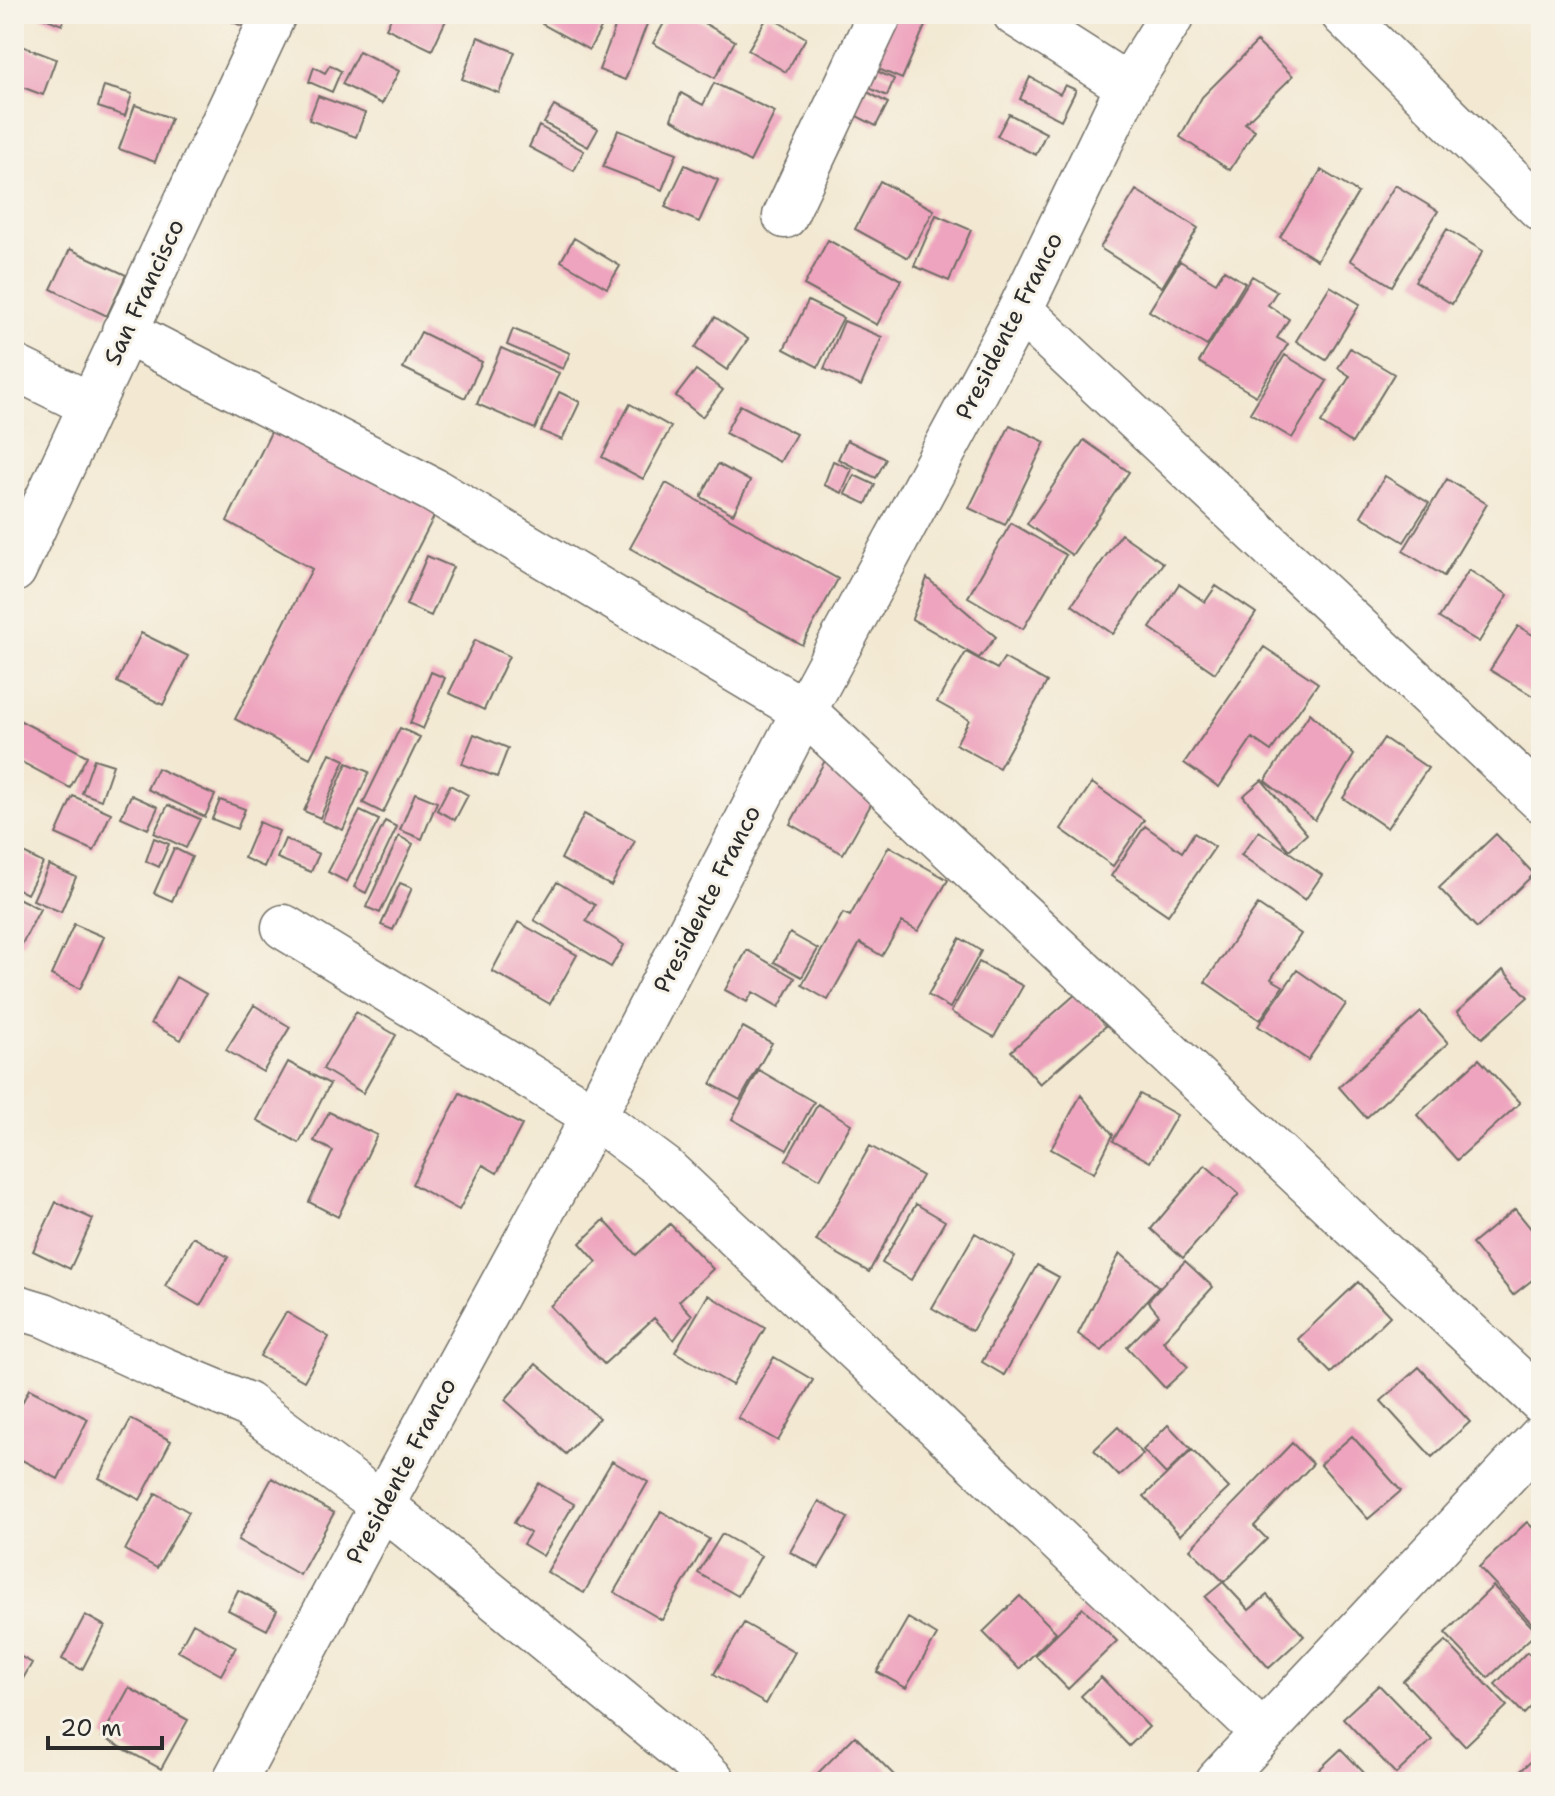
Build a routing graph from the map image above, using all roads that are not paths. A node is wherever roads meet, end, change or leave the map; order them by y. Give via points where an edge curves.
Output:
1 (274, 14) edge
2 (880, 14) edge
3 (1015, 14) edge
4 (1173, 14) edge
5 (1343, 14) edge
6 (1128, 86) junction
7 (1537, 193) edge
8 (785, 216) dead end
9 (1020, 310) junction
10 (124, 331) junction
11 (14, 367) edge
12 (91, 405) junction
13 (14, 570) edge
14 (804, 711) junction
15 (1541, 800) edge
16 (284, 927) dead end
17 (594, 1116) junction
18 (14, 1306) edge
19 (1541, 1401) edge
20 (1541, 1437) edge
21 (382, 1505) junction
22 (1263, 1733) junction
23 (234, 1782) edge
24 (714, 1782) edge
25 (1217, 1782) edge

1 - 10 street, San Francisco
2 - 8 street
3 - 6 street
4 - 6 street, Presidente Franco
5 - 7 street
6 - 9 street, Presidente Franco
9 - 14 street, Presidente Franco
9 - 15 street
10 - 12 street, San Francisco
10 - 14 street via 433,490
11 - 12 street
12 - 13 street, San Francisco
14 - 17 street, Presidente Franco
14 - 19 street
16 - 17 street
17 - 21 street, Presidente Franco
17 - 22 street via 664,1168
18 - 21 street via 246,1404
20 - 22 street
21 - 23 street, Presidente Franco
21 - 24 street
22 - 25 street

